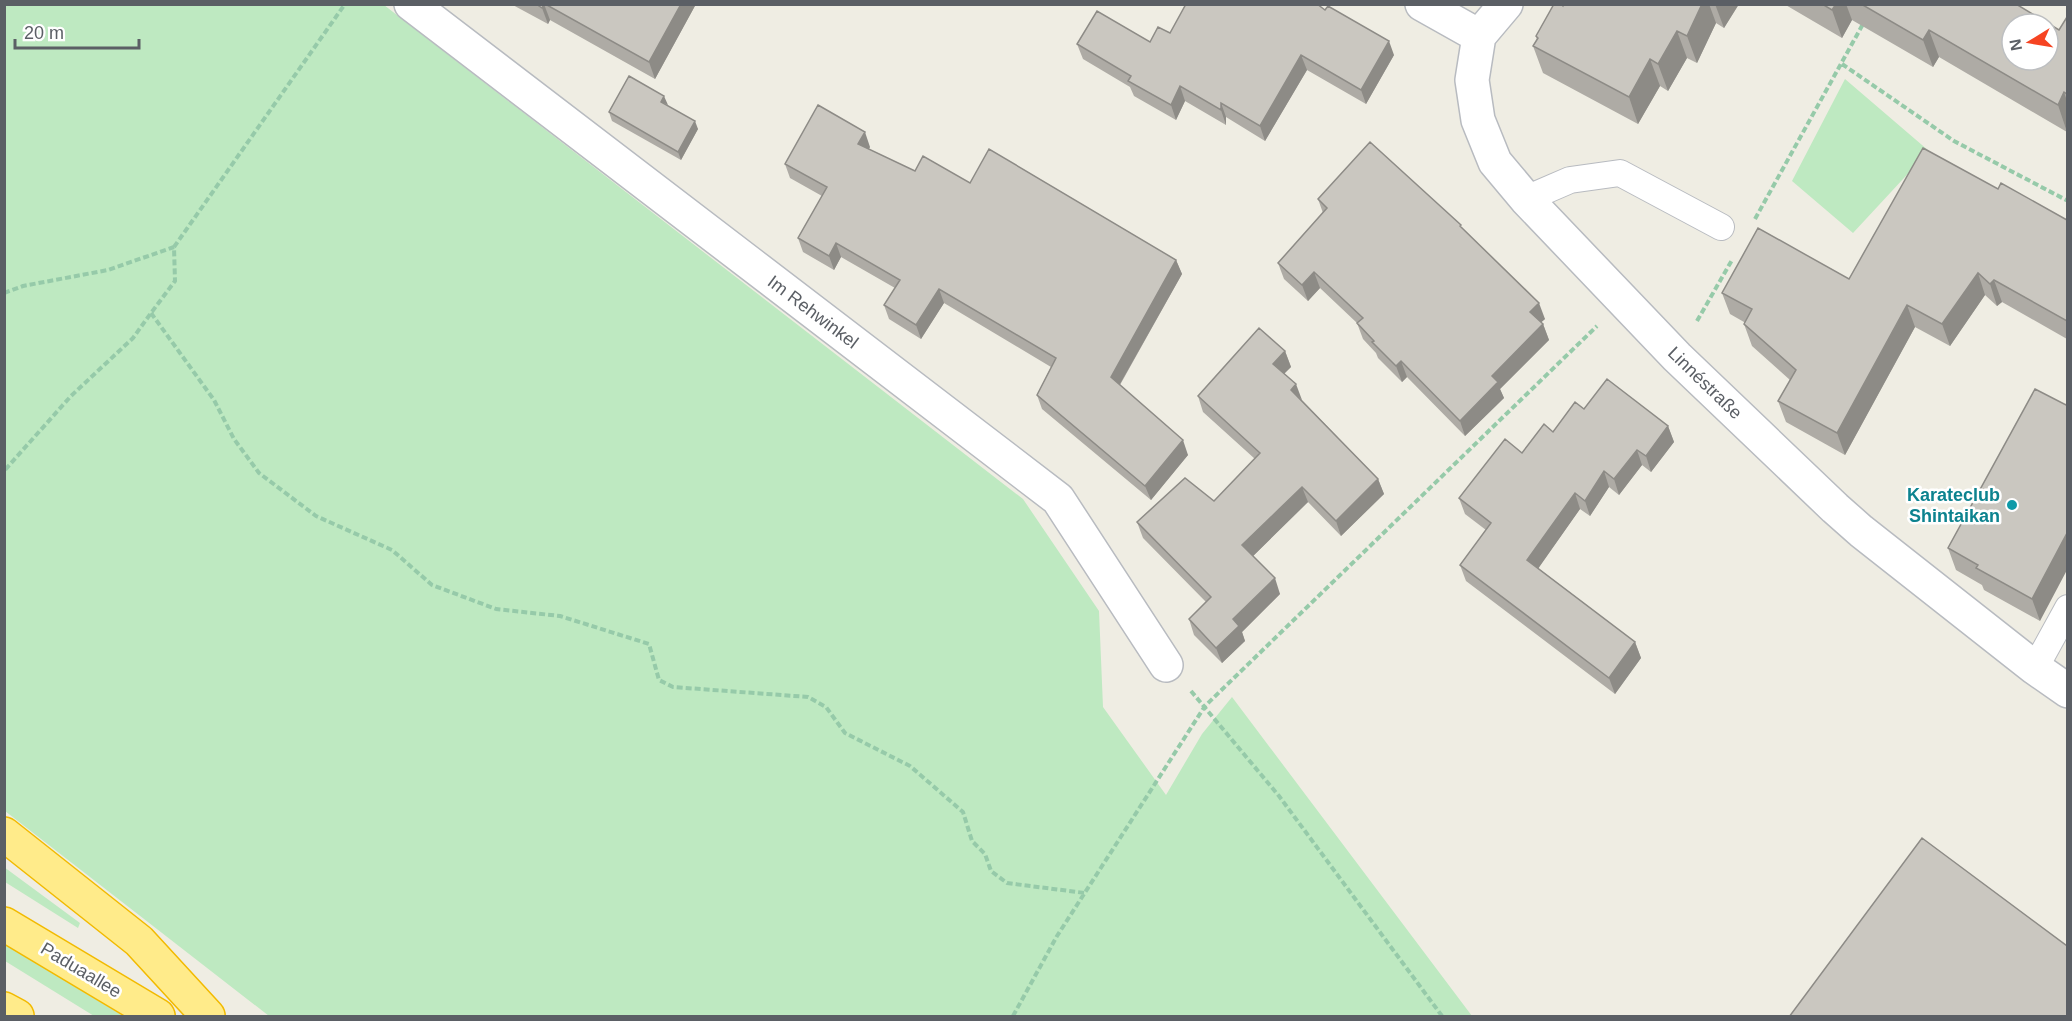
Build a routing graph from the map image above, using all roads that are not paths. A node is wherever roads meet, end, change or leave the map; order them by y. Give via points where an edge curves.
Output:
1 (411, 4) edge
2 (1422, 4) edge
3 (1506, 4) edge
4 (1479, 36) junction
5 (1526, 200) junction
6 (1721, 227) dead end
7 (2067, 608) edge
8 (1166, 665) road end
9 (2035, 668) junction
10 (2067, 691) edge
11 (4, 834) edge
12 (4, 924) edge
13 (4, 1009) edge
14 (17, 1017) edge
15 (159, 1017) edge
16 (208, 1017) edge

1 - 8 street, Im Rehwinkel via 1058,499
2 - 4 street
3 - 4 street
4 - 5 street, Linnéstraße via 1472,80 1478,120 1495,162
5 - 6 lane via 1570,180 1620,173
5 - 9 street, Linnéstraße via 1677,357 1861,531
7 - 9 lane
9 - 10 street, Linnéstraße
11 - 16 highway via 139,941
12 - 15 highway, Paduaallee
13 - 14 highway

